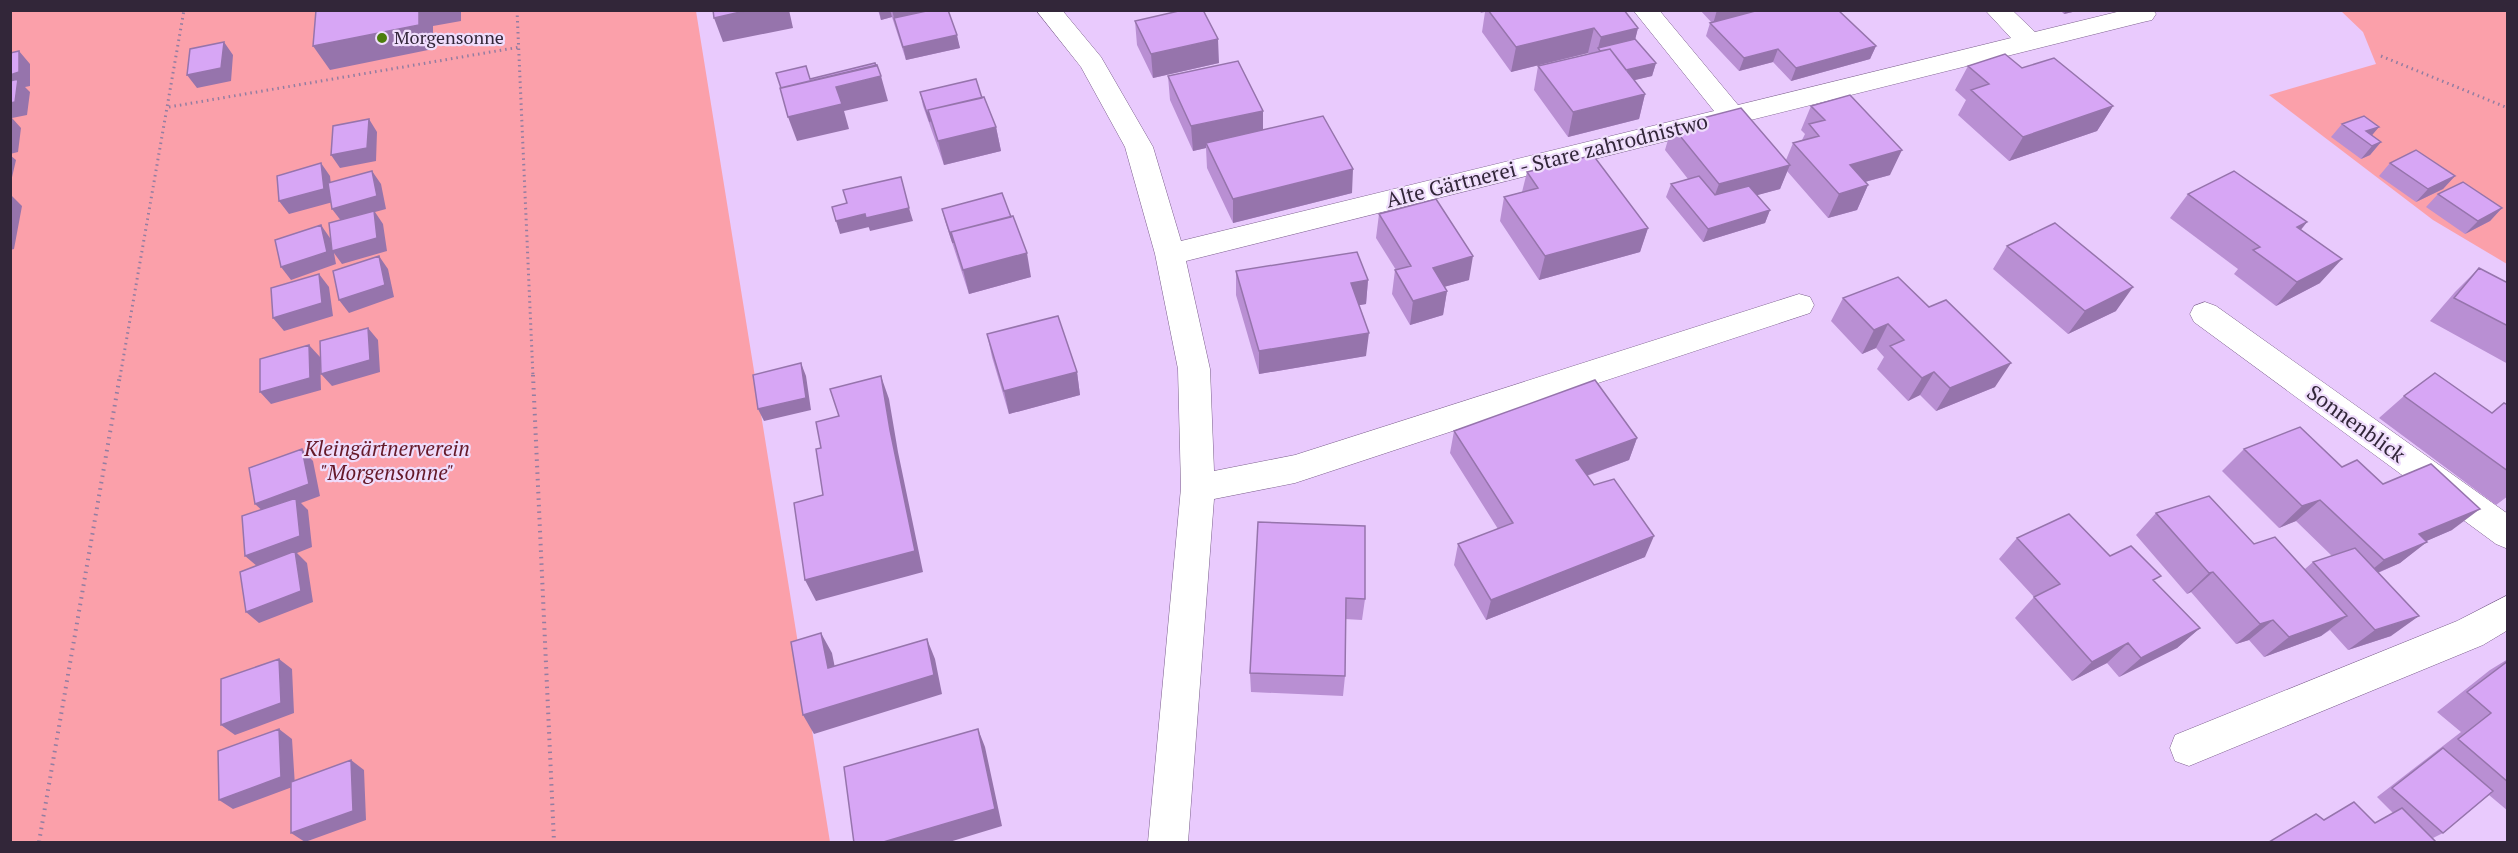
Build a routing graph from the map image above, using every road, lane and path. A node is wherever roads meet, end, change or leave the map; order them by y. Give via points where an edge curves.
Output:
1 (184, 10) edge
2 (517, 10) edge
3 (1048, 10) edge
4 (1645, 10) edge
5 (1997, 10) edge
6 (2143, 14) dead end
7 (2029, 41) junction
8 (520, 47) junction
9 (2381, 56) dead end
10 (169, 107) junction
11 (2508, 108) edge
12 (1732, 115) junction
13 (1170, 254) junction
14 (1799, 305) dead end
15 (2205, 314) dead end
16 (1198, 488) junction
17 (2508, 534) edge
18 (2508, 611) edge
19 (2189, 748) dead end
20 (39, 843) edge
21 (554, 843) edge
22 (1168, 843) edge

1 - 10 path
2 - 8 path
3 - 13 street via 1092,63 1139,147
4 - 12 street
5 - 7 street
6 - 7 street, Alte Gärtnerei - Stare zahrodnistwo
7 - 12 street, Alte Gärtnerei - Stare zahrodnistwo
8 - 10 path
8 - 21 path
9 - 11 path
10 - 20 path
12 - 13 street, Alte Gärtnerei - Stare zahrodnistwo
13 - 16 street via 1194,369
14 - 16 street via 1295,470
15 - 17 street, Sonnenblick
16 - 22 street
18 - 19 street via 2470,633

